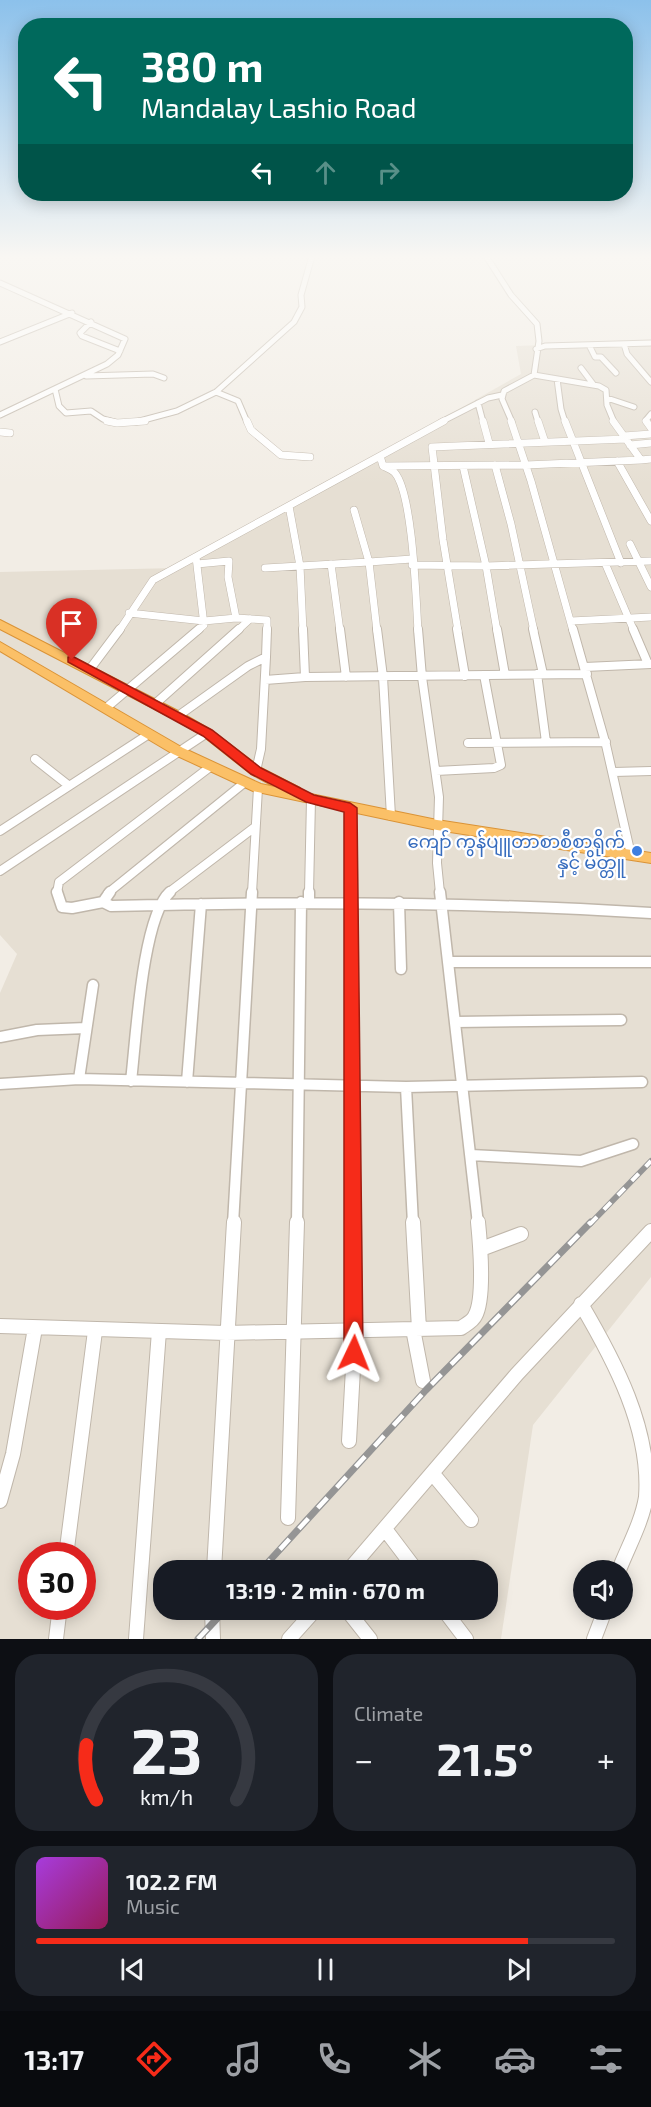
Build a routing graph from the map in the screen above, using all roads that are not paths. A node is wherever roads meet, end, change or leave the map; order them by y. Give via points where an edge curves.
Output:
1 (24, 332) edge
2 (81, 332) edge
3 (114, 332) edge
4 (282, 332) edge
5 (538, 332) edge
6 (0, 342) edge
7 (651, 343) edge
8 (624, 344) junction
9 (589, 345) junction
10 (540, 346) junction
11 (120, 351) junction
12 (581, 368) dead end
13 (616, 373) dead end
14 (534, 375) junction
15 (80, 377) junction
16 (164, 378) dead end
17 (557, 379) junction
18 (651, 382) edge
19 (593, 384) junction
20 (54, 389) junction
21 (216, 392) junction
22 (502, 395) junction
23 (607, 398) junction
24 (478, 403) junction
25 (634, 407) dead end
26 (535, 412) dead end
27 (651, 414) edge
28 (0, 415) edge
29 (651, 428) edge
30 (0, 432) edge
31 (10, 433) dead end
32 (651, 434) edge
33 (627, 440) junction
34 (572, 441) junction
35 (518, 442) junction
36 (545, 442) junction
37 (489, 443) junction
38 (651, 443) edge
39 (380, 456) junction
40 (310, 457) dead end
41 (651, 459) edge
42 (641, 460) junction
43 (617, 461) junction
44 (581, 463) junction
45 (495, 465) junction
46 (526, 465) junction
47 (383, 466) junction
48 (434, 466) junction
49 (463, 466) junction
50 (289, 506) junction
51 (354, 510) dead end
52 (651, 520) edge
53 (630, 544) dead end
54 (196, 560) junction
55 (369, 561) junction
56 (651, 561) edge
57 (412, 562) junction
58 (621, 562) junction
59 (638, 562) junction
60 (605, 563) junction
61 (331, 564) junction
62 (554, 565) junction
63 (449, 566) junction
64 (486, 566) junction
65 (520, 566) junction
66 (300, 567) junction
67 (265, 568) dead end
68 (651, 586) edge
69 (129, 613) junction
70 (651, 617) edge
71 (236, 618) junction
72 (631, 618) junction
73 (250, 619) junction
74 (204, 621) junction
75 (571, 621) junction
76 (0, 624) edge
77 (44, 645) junction
78 (0, 646) edge
79 (266, 657) junction
80 (25, 660) junction
81 (650, 664) edge
82 (90, 669) junction
83 (586, 670) junction
84 (540, 674) junction
85 (484, 675) junction
86 (505, 675) junction
87 (465, 676) junction
88 (305, 677) junction
89 (346, 677) junction
90 (383, 677) junction
91 (422, 677) junction
92 (265, 680) junction
93 (128, 689) junction
94 (155, 704) junction
95 (106, 708) junction
96 (178, 716) junction
97 (207, 733) junction
98 (149, 734) junction
99 (546, 742) junction
100 (606, 742) junction
101 (496, 743) junction
102 (468, 744) dead end
103 (178, 751) junction
104 (35, 759) dead end
105 (210, 767) junction
106 (256, 771) junction
107 (436, 771) junction
108 (651, 771) edge
109 (614, 772) junction
110 (244, 783) junction
111 (68, 786) junction
112 (258, 788) junction
113 (309, 798) junction
114 (350, 808) junction
115 (392, 816) junction
116 (437, 825) junction
117 (255, 827) junction
118 (0, 831) edge
119 (631, 855) junction
120 (651, 858) edge
121 (0, 872) edge
122 (103, 902) junction
123 (305, 902) junction
124 (351, 902) junction
125 (399, 902) junction
126 (252, 903) junction
127 (159, 904) junction
128 (201, 904) junction
129 (441, 904) junction
130 (651, 913) edge
131 (448, 962) junction
132 (651, 962) edge
133 (401, 969) dead end
134 (93, 985) dead end
135 (621, 1020) dead end
136 (456, 1022) junction
137 (86, 1028) junction
138 (0, 1037) edge
139 (79, 1079) junction
140 (131, 1081) junction
141 (187, 1082) junction
142 (243, 1082) junction
143 (642, 1082) dead end
144 (298, 1083) junction
145 (0, 1084) edge
146 (351, 1084) junction
147 (406, 1087) junction
148 (463, 1087) junction
149 (633, 1144) dead end
150 (471, 1155) junction
151 (651, 1231) edge
152 (521, 1234) dead end
153 (482, 1250) junction
154 (581, 1304) junction
155 (0, 1326) edge
156 (35, 1328) junction
157 (416, 1329) junction
158 (95, 1330) junction
159 (159, 1331) junction
160 (295, 1332) junction
161 (355, 1332) junction
162 (226, 1333) junction
163 (423, 1381) dead end
164 (349, 1441) dead end
165 (433, 1473) junction
166 (1, 1493) edge
167 (288, 1518) dead end
168 (471, 1520) dead end
169 (385, 1529) junction
170 (68, 1542) edge
171 (215, 1560) edge
172 (358, 1560) edge
173 (408, 1560) edge
174 (623, 1560) edge
175 (58, 1620) edge
176 (212, 1620) edge
177 (306, 1620) edge
178 (355, 1620) edge
179 (452, 1620) edge
180 (601, 1620) edge
181 (56, 1639) edge
182 (136, 1639) edge
183 (213, 1639) edge
184 (289, 1639) edge
185 (370, 1639) edge
186 (466, 1639) edge
187 (594, 1639) edge

1 - 6 street
2 - 11 street
3 - 11 street via 124,337
4 - 21 street
5 - 10 street
7 - 8 street
8 - 9 street
8 - 18 street via 627,354
9 - 10 street
9 - 13 street via 595,357 601,357
10 - 14 street
11 - 15 street via 106,364
12 - 19 street
14 - 17 street
14 - 22 street
15 - 16 street via 153,374
15 - 20 street
17 - 19 street
17 - 34 street via 561,409
19 - 23 street via 606,390
20 - 21 street via 58,406 66,413 94,412 115,422 174,413
20 - 28 street
21 - 40 street via 238,401 251,430 276,452
22 - 24 street
22 - 35 street
23 - 25 street
23 - 33 street via 609,412
24 - 37 street
24 - 39 street
26 - 36 street
27 - 29 street via 646,420
30 - 31 street
32 - 33 street
33 - 34 street
33 - 38 street
33 - 42 street
34 - 36 street
34 - 44 street
35 - 36 street
35 - 37 street
35 - 46 street
37 - 48 street via 436,445 432,447
39 - 47 street
39 - 50 street
41 - 42 street
42 - 43 street
43 - 44 street
43 - 52 street
44 - 46 street
44 - 58 street
45 - 46 street
45 - 49 street
45 - 65 street
46 - 62 street
47 - 48 street
47 - 57 street via 394,472 402,490 411,531
48 - 49 street
48 - 63 street
49 - 64 street
50 - 54 street
50 - 66 street
51 - 55 street
53 - 59 street
54 - 69 street via 153,580
54 - 71 street via 229,561
54 - 74 street
55 - 57 street
55 - 61 street
55 - 90 street
56 - 59 street
57 - 63 street
57 - 91 street
58 - 59 street
58 - 60 street
59 - 68 street
60 - 62 street
60 - 72 street
61 - 66 street
61 - 89 street
62 - 65 street
62 - 75 street
63 - 64 street
63 - 87 street
64 - 65 street
64 - 86 street
65 - 84 street
66 - 67 street
66 - 88 street
69 - 74 street
69 - 82 street via 125,626
70 - 72 street
71 - 73 street
71 - 74 street
72 - 75 street
72 - 81 street
73 - 79 street via 267,620
73 - 94 street
74 - 93 street
75 - 83 street
76 - 77 highway
77 - 80 highway
77 - 82 highway
78 - 80 highway
79 - 92 street
79 - 96 street
80 - 95 highway
81 - 83 street
82 - 93 highway
83 - 84 street
83 - 100 street
84 - 86 street
84 - 99 street
85 - 86 street
85 - 87 street
85 - 101 street
87 - 91 street
88 - 89 street
88 - 92 street
89 - 90 street
90 - 91 street
90 - 115 street
91 - 107 street
92 - 106 street
93 - 94 highway
93 - 95 street
94 - 96 highway
95 - 98 highway
96 - 97 highway
97 - 103 street
97 - 106 highway
98 - 103 highway
98 - 111 street
99 - 100 street
99 - 101 street
100 - 109 street
101 - 102 street
101 - 107 street via 501,765
103 - 105 highway
103 - 121 street
104 - 111 street
105 - 110 highway
105 - 122 street via 59,882 57,901 62,907
106 - 113 highway
107 - 116 street
108 - 109 street
109 - 119 street
110 - 112 highway
110 - 122 street via 107,894
111 - 118 street
112 - 113 highway
112 - 117 street
113 - 114 highway
113 - 123 street
114 - 115 highway
114 - 124 street
115 - 116 highway
116 - 119 highway
116 - 129 street
117 - 126 street
117 - 127 street
119 - 120 highway
122 - 127 street via 111,906
123 - 124 street
123 - 126 street
123 - 144 street
124 - 125 street
124 - 146 street
125 - 129 street
125 - 133 street
126 - 128 street
126 - 142 street
127 - 128 street
127 - 140 street via 143,982
128 - 141 street
129 - 130 street
129 - 131 street
131 - 132 street
131 - 136 street
134 - 137 street
135 - 136 street
136 - 148 street
137 - 138 street via 37,1030
137 - 139 street
139 - 140 street
139 - 145 street
140 - 141 street
141 - 142 street
142 - 144 street
142 - 162 street
143 - 148 street
144 - 146 street
144 - 160 street
146 - 147 street
146 - 161 street
147 - 148 street
147 - 157 street
148 - 150 street
149 - 150 street via 581,1161
150 - 153 street
151 - 154 street
152 - 153 street
153 - 157 street via 475,1317 460,1328
154 - 165 street
154 - 174 street via 625,1378 645,1437 645,1498
155 - 156 street
156 - 158 street
156 - 166 street via 13,1454
157 - 161 street
157 - 163 street
158 - 159 street
158 - 170 street
159 - 162 street
159 - 182 street
160 - 161 street
160 - 162 street
160 - 167 street
161 - 164 street
162 - 171 street
165 - 168 street
165 - 169 street
169 - 172 street
169 - 173 street
175 - 181 street
176 - 183 street
177 - 184 street
178 - 185 street
179 - 186 street
180 - 187 street

